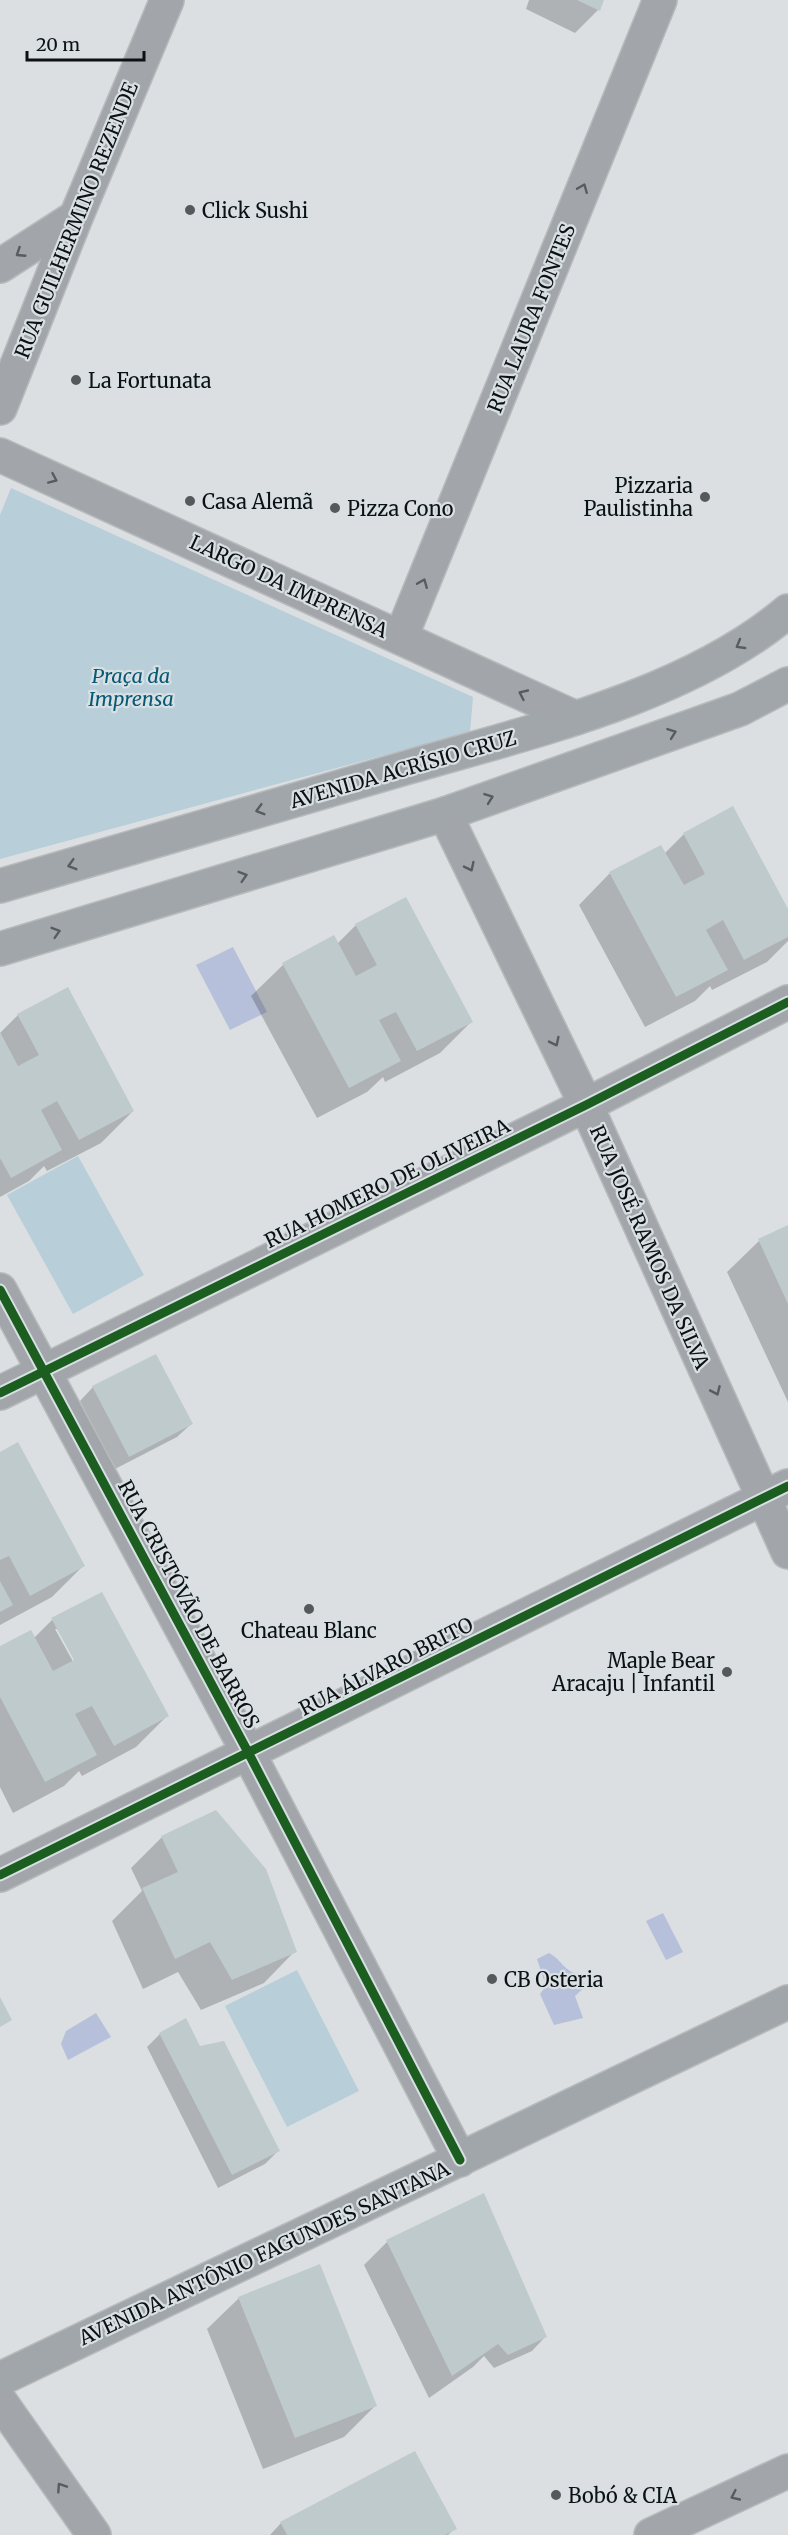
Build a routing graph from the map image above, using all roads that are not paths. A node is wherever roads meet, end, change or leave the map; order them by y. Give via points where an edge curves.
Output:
1 (167, 0) edge
2 (660, 0) edge
3 (76, 217) junction
4 (0, 266) edge
5 (0, 408) edge
6 (0, 455) edge
7 (788, 611) edge
8 (401, 637) junction
9 (788, 684) edge
10 (576, 718) junction
11 (445, 814) junction
12 (0, 886) edge
13 (0, 949) edge
14 (788, 1002) edge
15 (586, 1105) junction
16 (0, 1290) edge
17 (44, 1371) junction
18 (0, 1393) edge
19 (776, 1492) edge
20 (788, 1552) edge
21 (249, 1754) junction
22 (0, 1875) edge
23 (788, 2002) edge
24 (460, 2160) junction
25 (0, 2379) edge
26 (0, 2401) edge
27 (788, 2471) edge
28 (94, 2535) edge
29 (651, 2535) edge

1 - 3 street, RUA GUILHERMINO REZENDE
8 -> 2 street, RUA LAURA FONTES
3 -> 4 street
3 - 5 street, RUA GUILHERMINO REZENDE
6 -> 8 street, LARGO DA IMPRENSA
7 -> 10 street, AVENIDA ACRÍSIO CRUZ via 766,630 693,672
10 -> 8 street, LARGO DA IMPRENSA
11 -> 9 street via 740,709
10 -> 12 street, AVENIDA ACRÍSIO CRUZ
13 -> 11 street
11 -> 15 street, RUA JOSÉ RAMOS DA SILVA
14 - 15 street, RUA HOMERO DE OLIVEIRA
15 - 17 street, RUA HOMERO DE OLIVEIRA
15 -> 19 street, RUA JOSÉ RAMOS DA SILVA
16 - 17 street, RUA CRISTÓVÃO DE BARROS
17 - 18 street, RUA HOMERO DE OLIVEIRA
17 - 21 street, RUA CRISTÓVÃO DE BARROS
19 - 20 street, RUA JOSÉ RAMOS DA SILVA
19 - 21 street, RUA ÁLVARO BRITO
21 - 22 street, RUA ÁLVARO BRITO
21 - 24 street, RUA CRISTÓVÃO DE BARROS
23 - 24 street, AVENIDA ANTÔNIO FAGUNDES SANTANA
24 - 25 street, AVENIDA ANTÔNIO FAGUNDES SANTANA
28 -> 26 street
27 -> 29 street

